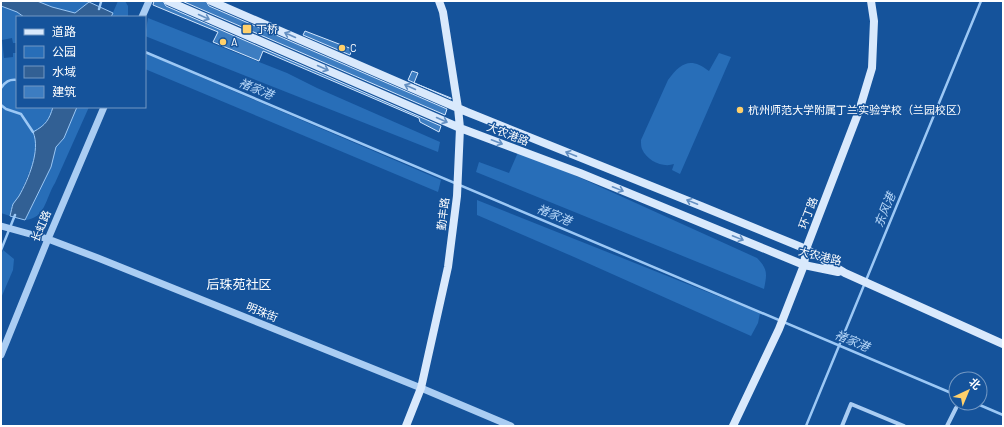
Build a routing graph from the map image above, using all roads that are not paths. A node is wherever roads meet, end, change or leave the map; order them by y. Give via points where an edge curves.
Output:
1 (149, 1) edge
2 (168, 1) edge
3 (211, 1) edge
4 (439, 1) edge
5 (871, 1) edge
6 (142, 16) edge
7 (104, 108) edge
8 (458, 108) junction
9 (460, 128) junction
10 (3, 226) edge
11 (48, 239) junction
12 (806, 249) junction
13 (804, 265) junction
14 (845, 273) junction
15 (1003, 344) edge
16 (1, 355) edge
17 (421, 388) junction
18 (954, 411) edge
19 (406, 426) edge
20 (511, 426) edge
21 (733, 426) edge
22 (842, 426) edge
23 (904, 426) edge
24 (946, 426) edge

1 - 6 street
2 -> 9 main road, 大农港路
8 -> 3 main road, 大农港路
4 - 8 main road, 勤丰路 via 443,12
5 - 12 main road, 环丁路 via 874,21 872,68 859,111
7 - 11 street, 长虹路
8 - 9 main road, 勤丰路
12 -> 8 main road, 大农港路
9 -> 13 main road, 大农港路 via 580,173
9 - 17 main road, 勤丰路 via 457,196 448,267
10 - 11 street, 明珠街
11 - 16 street, 长虹路
11 - 17 street, 明珠街
12 - 13 main road, 环丁路
12 - 14 main road, 大农港路
13 - 14 main road, 大农港路
13 - 21 main road, 环丁路 via 779,329
14 - 15 main road, 大农港路
17 - 19 main road, 勤丰路
17 - 20 street, 明珠街
18 - 24 street
22 - 23 street via 851,404

